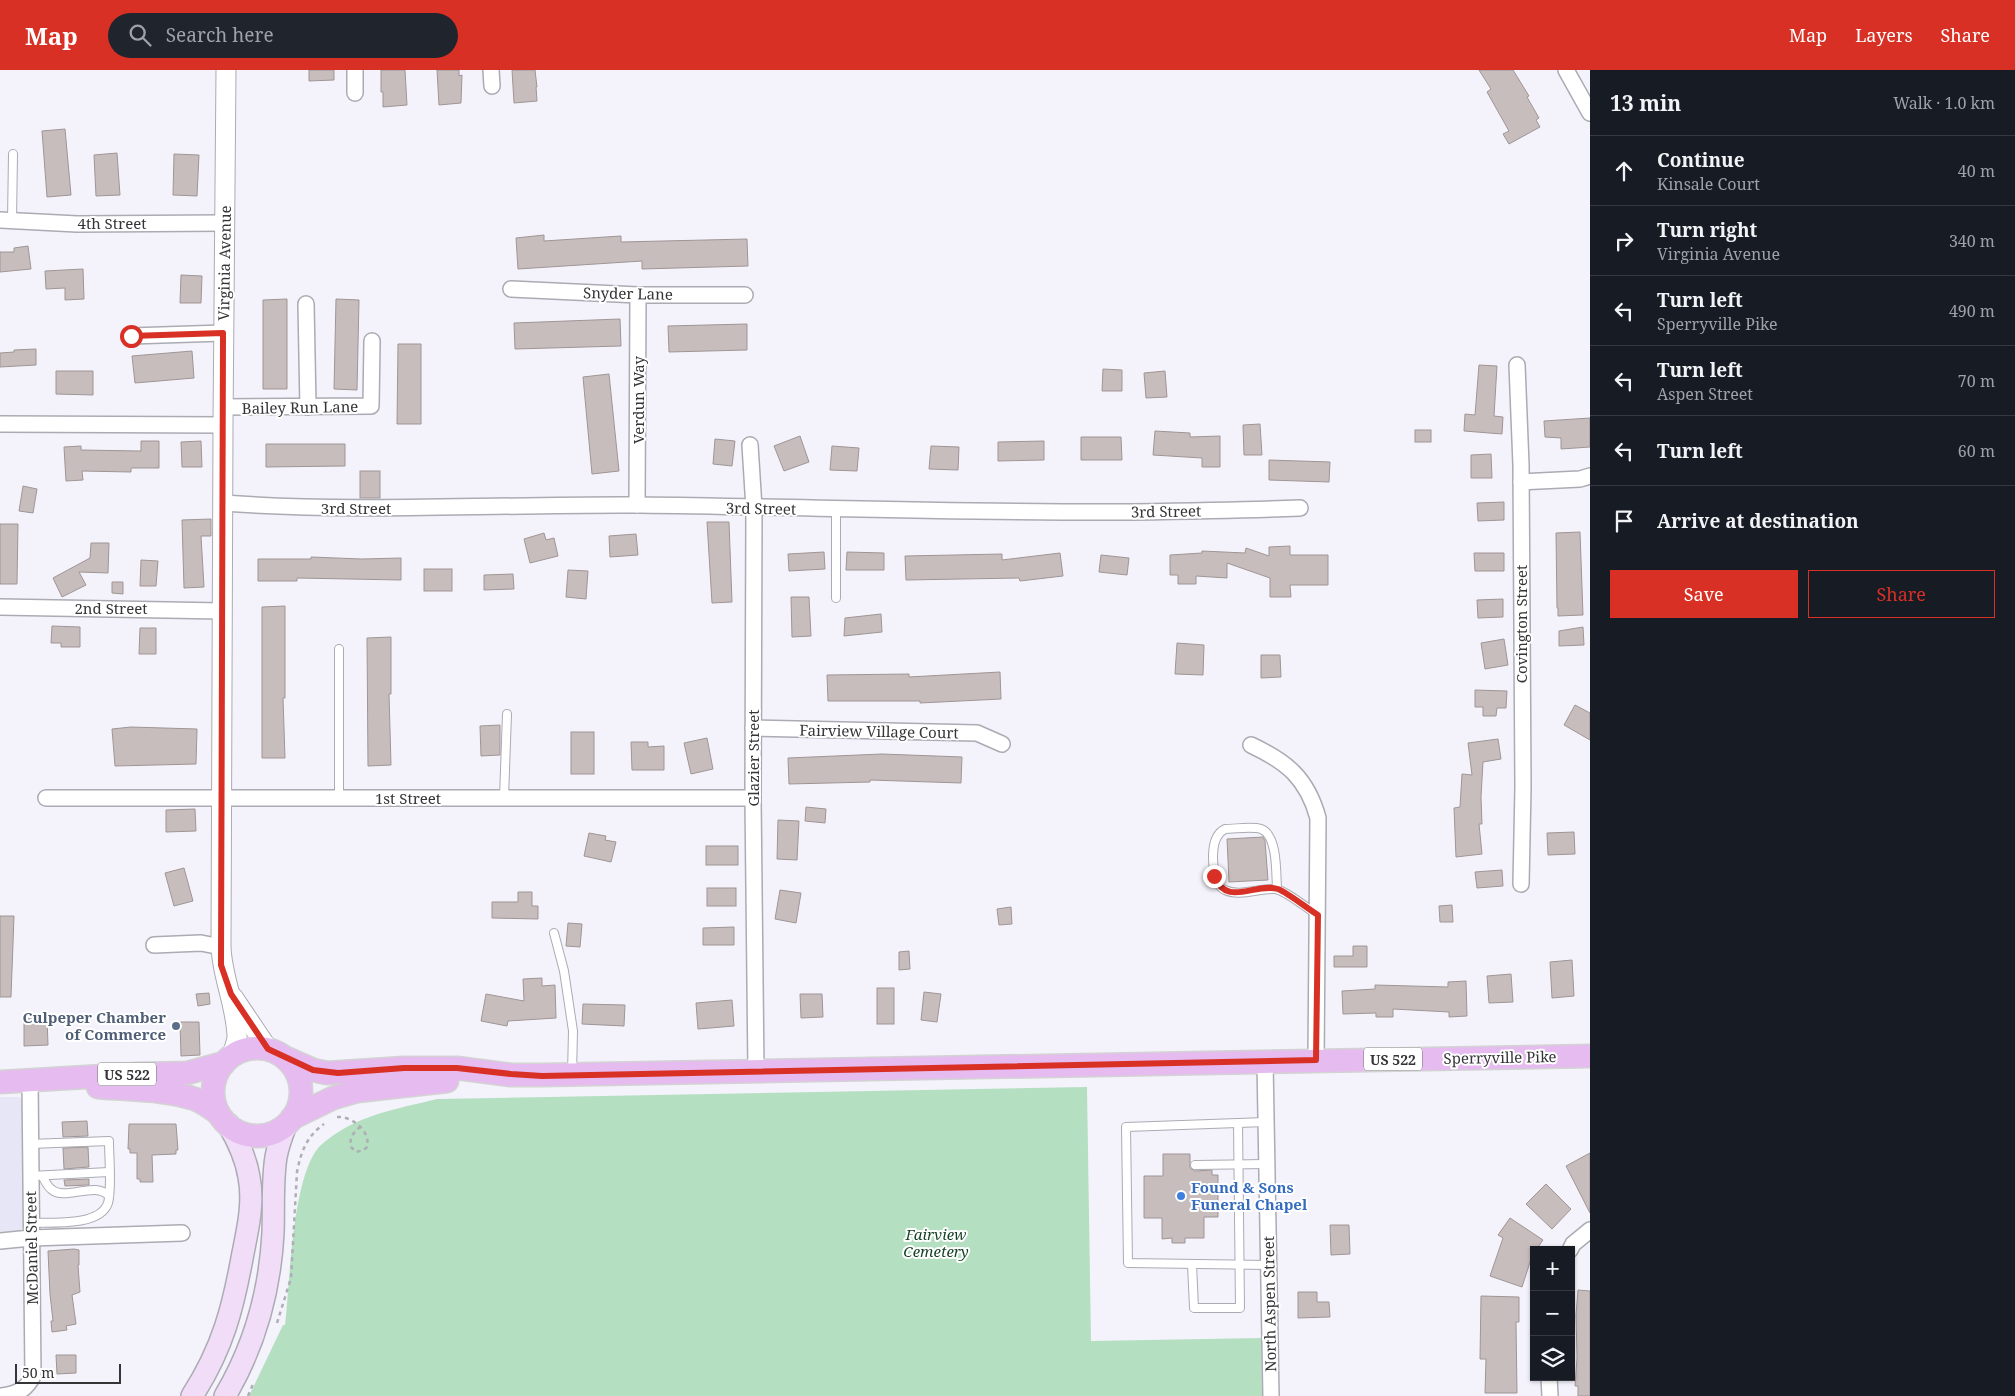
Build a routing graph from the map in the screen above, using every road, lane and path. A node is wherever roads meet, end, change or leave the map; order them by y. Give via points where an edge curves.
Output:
1 (226, 70) edge
2 (354, 70) edge
3 (491, 70) edge
4 (1566, 70) edge
5 (492, 86) dead end
6 (355, 93) dead end
7 (1590, 113) edge
8 (13, 154) dead end
9 (6, 220) edge
10 (224, 223) junction
11 (511, 290) dead end
12 (638, 295) junction
13 (745, 295) dead end
14 (306, 304) dead end
15 (223, 333) junction
16 (131, 336) dead end
17 (372, 341) dead end
18 (1517, 365) dead end
19 (308, 407) junction
20 (223, 416) junction
21 (0, 424) edge
22 (750, 445) dead end
23 (1590, 476) edge
24 (1521, 482) junction
25 (222, 503) junction
26 (637, 506) junction
27 (754, 508) junction
28 (1300, 508) dead end
29 (836, 509) junction
30 (836, 598) dead end
31 (0, 607) edge
32 (222, 611) junction
33 (339, 649) dead end
34 (506, 714) dead end
35 (752, 728) junction
36 (1002, 744) dead end
37 (1251, 745) dead end
38 (46, 798) dead end
39 (221, 798) junction
40 (504, 798) junction
41 (753, 798) junction
42 (339, 799) junction
43 (1520, 884) dead end
44 (1277, 889) junction
45 (1318, 915) junction
46 (554, 933) dead end
47 (154, 945) dead end
48 (221, 947) junction
49 (231, 994) junction
50 (277, 1054) junction
51 (1590, 1056) edge
52 (228, 1059) junction
53 (1316, 1060) junction
54 (1265, 1062) junction
55 (756, 1072) junction
56 (511, 1074) junction
57 (572, 1075) junction
58 (30, 1081) junction
59 (0, 1082) edge
60 (223, 1119) junction
61 (289, 1122) junction
62 (1266, 1122) junction
63 (1238, 1123) junction
64 (360, 1127) junction
65 (30, 1144) junction
66 (1238, 1164) junction
67 (1267, 1164) junction
68 (1194, 1165) dead end
69 (109, 1172) junction
70 (36, 1176) junction
71 (109, 1196) junction
72 (30, 1230) junction
73 (1590, 1230) edge
74 (182, 1233) dead end
75 (0, 1241) edge
76 (1572, 1246) edge
77 (1192, 1264) junction
78 (1238, 1264) junction
79 (1268, 1265) junction
80 (275, 1329) dead end
81 (255, 1381) dead end
82 (1549, 1381) edge
83 (2, 1396) edge
84 (192, 1396) edge
85 (226, 1396) edge
86 (248, 1396) edge
87 (1270, 1396) edge
88 (1550, 1396) edge

1 - 10 street, Virginia Avenue
2 - 6 street
3 - 5 street
4 - 7 street
8 - 9 lane
9 - 10 street, 4th Street via 77,224
10 - 15 street, Virginia Avenue
11 - 12 street, Snyder Lane
12 - 13 street, Snyder Lane
12 - 26 street, Verdun Way
14 - 19 street
15 - 16 street
15 - 20 street, Virginia Avenue
17 - 19 street, Bailey Run Lane via 371,406
18 - 24 street, Covington Street
19 - 20 street, Bailey Run Lane
20 - 21 street
20 - 25 street, Virginia Avenue
22 - 27 street, Glazier Street
23 - 24 street
24 - 43 street, Covington Street via 1524,787
25 - 26 street, 3rd Street via 341,509
25 - 32 street, Virginia Avenue
26 - 27 street, 3rd Street
27 - 29 street, 3rd Street
27 - 35 street, Glazier Street
28 - 29 street, 3rd Street via 1132,512
29 - 30 lane
31 - 32 street, 2nd Street
32 - 39 street, Virginia Avenue
33 - 42 lane
34 - 40 lane
35 - 36 street, Fairview Village Court via 977,733
35 - 41 street, Glazier Street
37 - 45 street via 1295,772 1314,801 1318,818
38 - 39 street, 1st Street
39 - 42 street, 1st Street
39 - 48 street, Virginia Avenue
40 - 41 street, 1st Street
40 - 42 street, 1st Street
41 - 55 street, Glazier Street
44 - 44 lane via 1273,843 1266,832 1261,829 1220,832 1214,843 1214,876 1223,890
44 - 45 lane
45 - 53 street
46 - 57 lane via 564,971 573,1031
47 - 48 street via 201,943
48 - 49 street, Virginia Avenue via 221,965
49 - 50 street, Virginia Avenue
49 - 52 street, Virginia Avenue via 237,1038
50 - 52 main road, US 522 via 256,1048 244,1049
50 - 56 main road, Sperryville Pike / US 522 via 327,1073 457,1068
50 - 61 main road via 294,1068 300,1081 298,1107
51 - 53 main road, Sperryville Pike / US 522
52 - 58 main road, US 522 via 187,1073
52 - 60 main road via 217,1073 213,1086 214,1100
53 - 54 main road, Sperryville Pike / US 522
54 - 55 main road, Sperryville Pike / US 522
54 - 62 street, North Aspen Street
55 - 57 main road, Sperryville Pike / US 522
56 - 57 main road, Sperryville Pike / US 522
56 - 61 main road, Sperryville Pike / US 522 via 357,1091 333,1098
58 - 59 main road, US 522
58 - 60 main road, US 522 via 175,1095 196,1100
58 - 65 street, McDaniel Street
60 - 61 main road, US 522 via 238,1131 250,1135 275,1132
60 - 84 main road via 243,1152 248,1171 251,1188 249,1221 227,1328 208,1371
61 - 85 main road via 276,1154 273,1234 265,1290 246,1355
62 - 63 lane
62 - 67 street, North Aspen Street
63 - 66 lane
63 - 77 lane via 1126,1127 1128,1263
64 - 64 path via 368,1145 356,1152 350,1141
64 - 80 path via 350,1118 330,1120 312,1135 302,1151 297,1172 291,1278
65 - 69 lane via 109,1141
65 - 70 street, McDaniel Street
66 - 67 lane
66 - 68 lane
66 - 78 lane
67 - 79 street, North Aspen Street
69 - 70 lane
69 - 71 lane
70 - 71 lane via 54,1192 97,1190
70 - 72 street, McDaniel Street
71 - 72 lane via 105,1208 93,1218
72 - 74 street
72 - 75 street
72 - 83 street, McDaniel Street via 33,1376 23,1390
73 - 76 street
77 - 78 lane
77 - 78 lane via 1194,1308 1240,1308
78 - 79 lane
79 - 87 street, North Aspen Street
81 - 86 path
82 - 88 street

